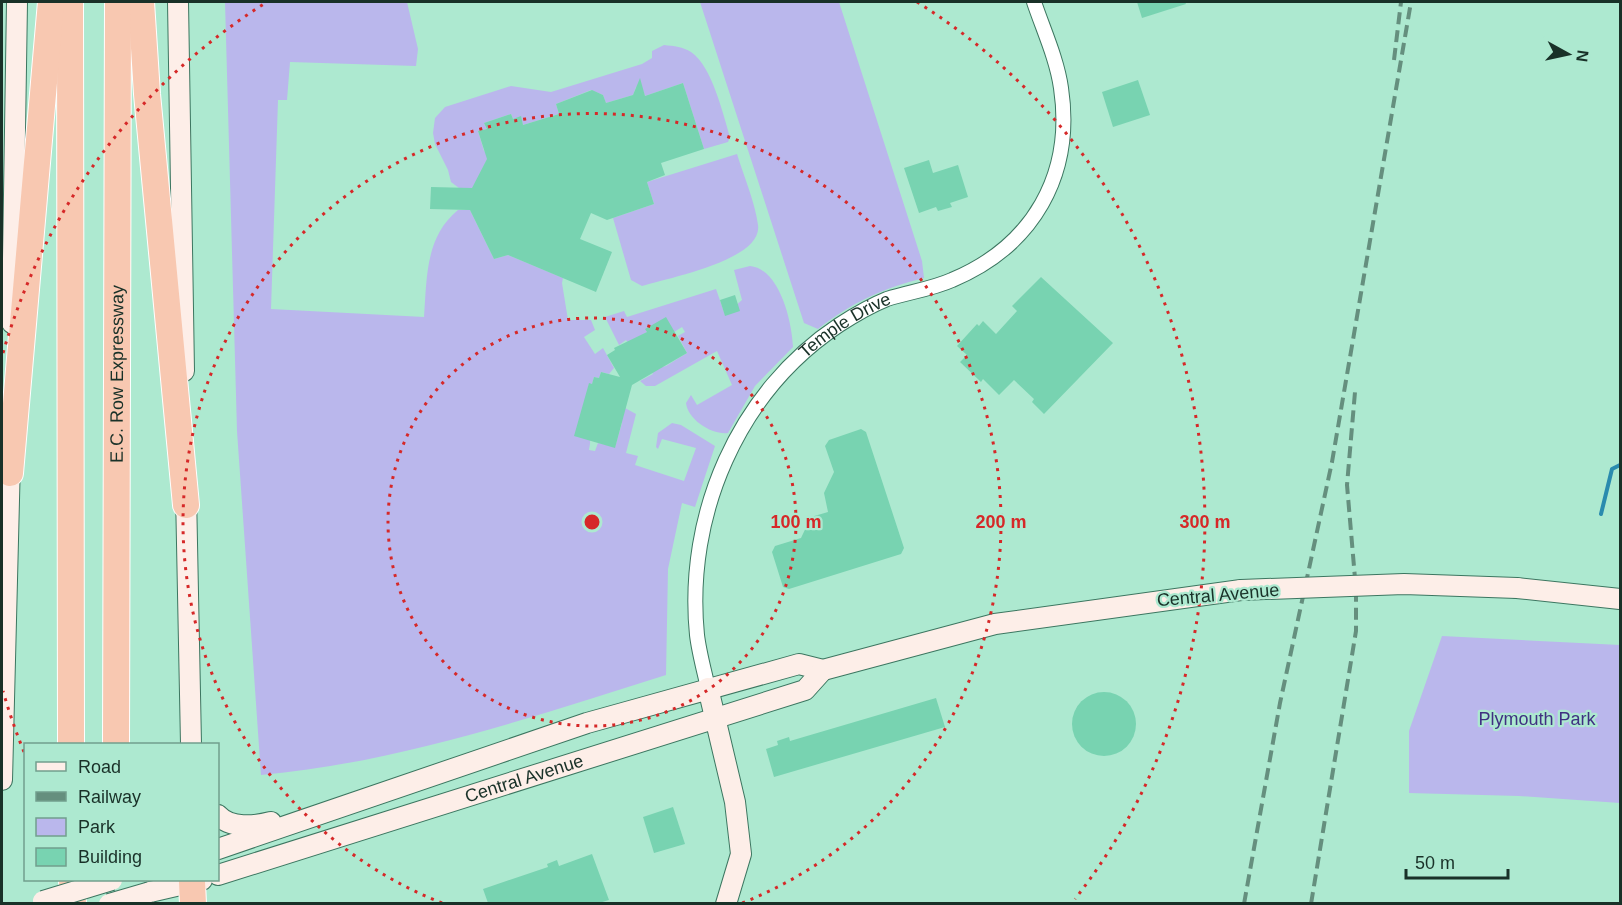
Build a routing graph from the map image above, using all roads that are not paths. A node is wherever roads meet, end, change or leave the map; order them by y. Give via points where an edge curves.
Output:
1 (17, 2) edge
2 (51, 2) edge
3 (70, 2) edge
4 (118, 2) edge
5 (141, 2) edge
6 (178, 2) edge
7 (1034, 2) edge
8 (10, 472) junction
9 (186, 505) junction
10 (1620, 599) edge
11 (823, 670) junction
12 (708, 688) junction
13 (716, 718) junction
14 (192, 740) edge
15 (71, 743) edge
16 (116, 743) edge
17 (2, 780) edge
18 (219, 816) edge
19 (303, 821) junction
20 (219, 849) edge
21 (219, 875) edge
22 (72, 881) edge
23 (106, 881) edge
24 (117, 881) edge
25 (195, 886) edge
26 (39, 902) edge
27 (73, 903) edge
28 (109, 903) edge
29 (118, 903) edge
30 (726, 903) edge

1 - 8 street
2 - 8 highway
3 - 15 highway
4 - 16 highway, E.C. Row Expressway
5 - 9 highway
6 - 9 street
7 - 12 street, Temple Drive via 1061,87 1064,139 1053,183 1031,223 993,260 952,280 886,300 840,325 775,381 748,417 714,486 702,533 696,580 697,636
8 - 17 street
9 - 14 street
10 - 11 street, Central Avenue, bridge via 1517,588 1404,584 1241,590 995,624
11 - 12 street, Central Avenue via 799,664
11 - 13 street, Central Avenue via 805,690
12 - 13 street, Temple Drive
12 - 19 street, Central Avenue via 587,723
13 - 21 street, Central Avenue
13 - 30 street, Temple Drive via 735,802 741,854
18 - 19 street via 237,825 255,826 292,817
19 - 20 street, Central Avenue
22 - 27 highway
23 - 26 street, bridge
24 - 29 highway
25 - 28 street, bridge

